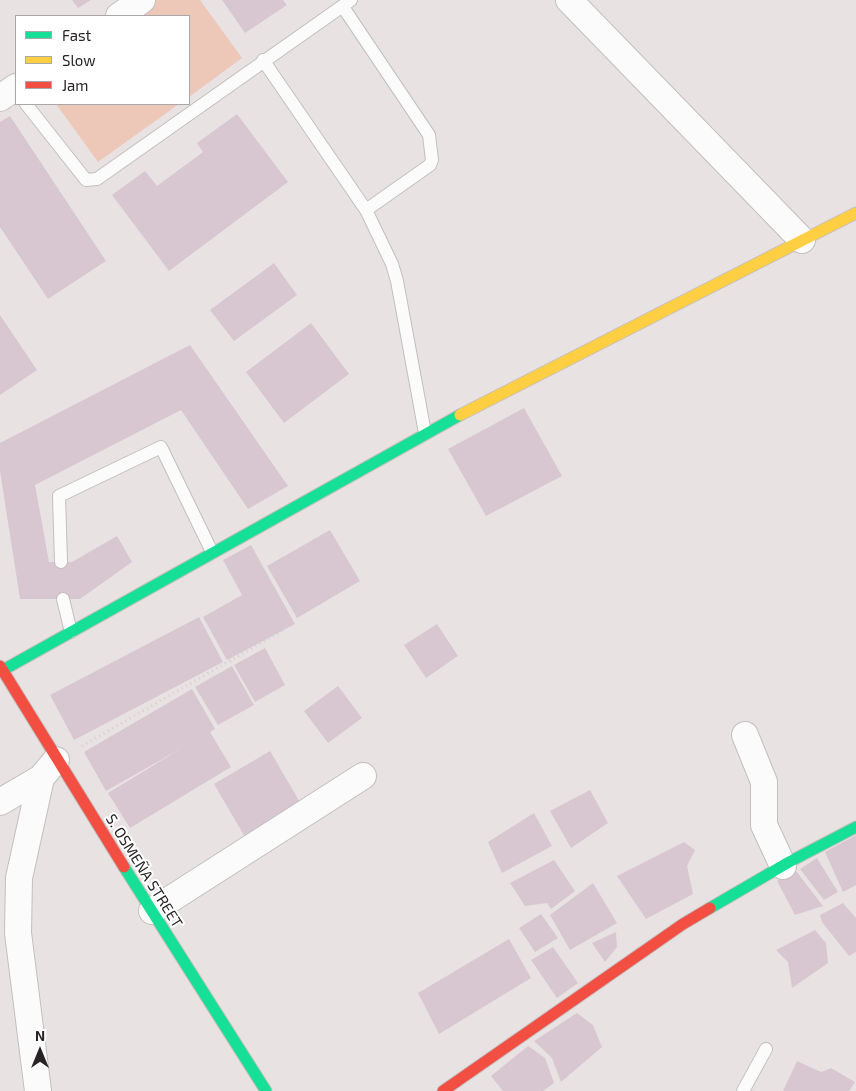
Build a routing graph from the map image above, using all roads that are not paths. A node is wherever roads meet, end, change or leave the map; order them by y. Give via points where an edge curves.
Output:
1 (142, 0) edge
2 (569, 0) edge
3 (347, 3) edge
4 (120, 15) edge
5 (263, 60) junction
6 (24, 105) edge
7 (366, 210) junction
8 (856, 213) edge
9 (802, 240) junction
10 (425, 433) junction
11 (212, 552) junction
12 (61, 562) dead end
13 (63, 600) dead end
14 (71, 632) junction
15 (2, 668) edge
16 (745, 735) dead end
17 (49, 769) junction
18 (363, 776) dead end
19 (0, 802) edge
20 (856, 827) edge
21 (783, 866) junction
22 (152, 911) junction
23 (766, 1049) dead end
24 (38, 1091) edge
25 (266, 1091) edge
26 (443, 1091) edge
27 (742, 1091) edge

1 - 4 street
2 - 9 street
3 - 5 lane
3 - 7 lane via 429,135 432,160 430,165
5 - 6 lane via 97,180 86,180
5 - 7 lane
7 - 10 lane via 397,281
8 - 9 street
9 - 10 street
10 - 11 street
11 - 12 lane via 161,447 59,496
11 - 14 street
13 - 14 lane
14 - 15 street
15 - 17 street, S. OSMEÑA STREET
16 - 21 street via 764,782 764,825
17 - 19 street
17 - 22 street, S. OSMEÑA STREET
17 - 24 street via 19,878 18,933
18 - 22 street
20 - 21 street
21 - 26 street via 683,924
22 - 25 street, S. OSMEÑA STREET
23 - 27 lane

